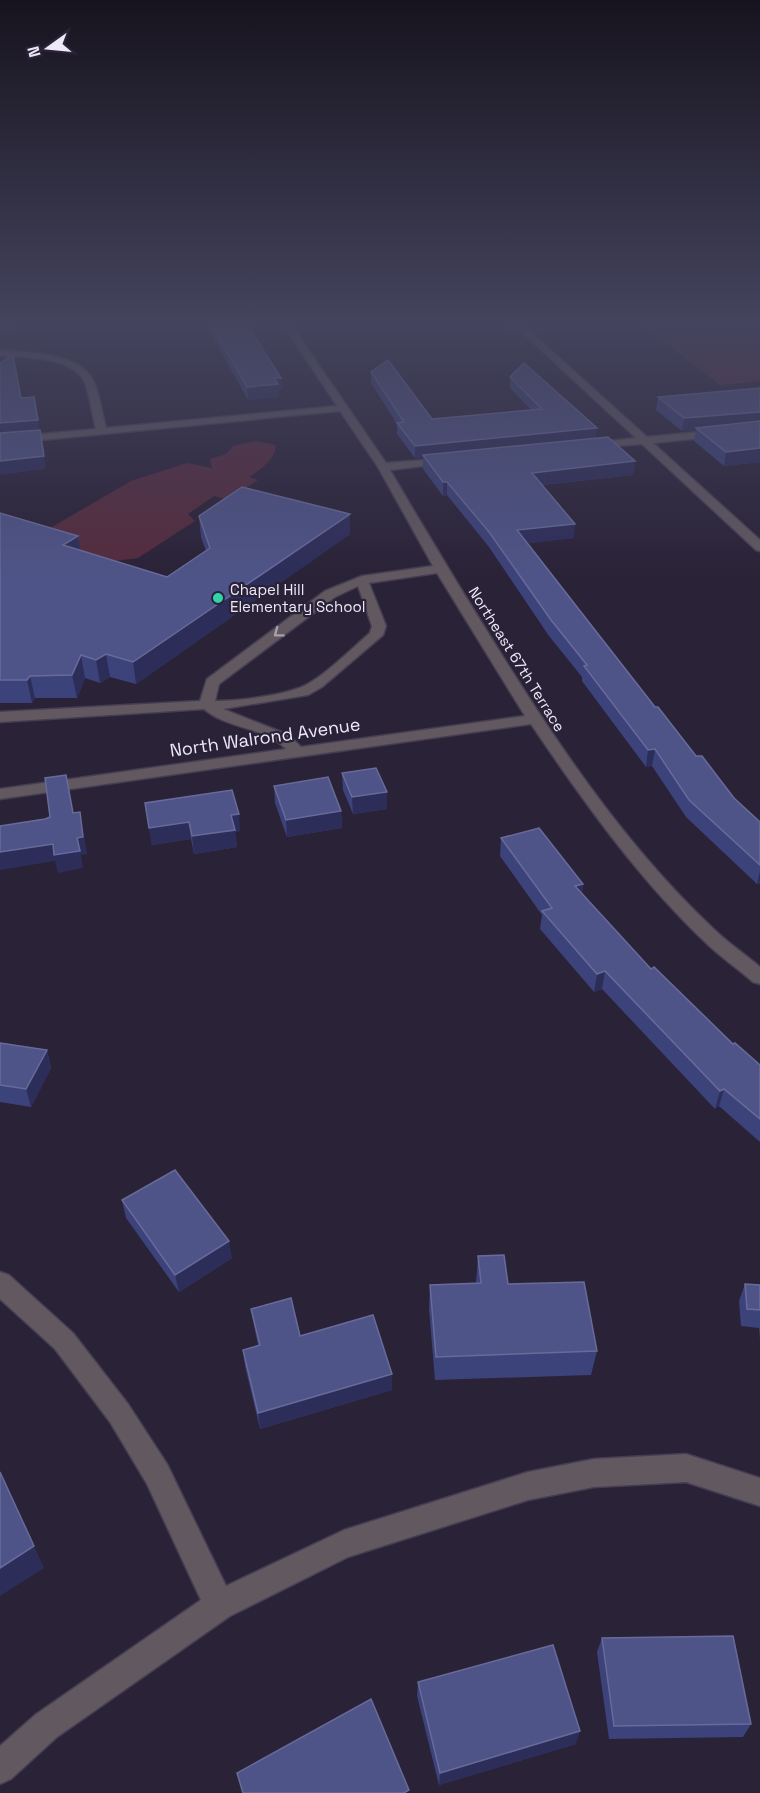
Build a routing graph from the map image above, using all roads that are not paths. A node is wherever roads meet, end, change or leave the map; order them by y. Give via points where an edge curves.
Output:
1 (96, 410) edge
2 (325, 410) edge
3 (343, 410) edge
4 (609, 410) edge
5 (760, 429) edge
6 (102, 432) junction
7 (0, 441) edge
8 (643, 441) junction
9 (582, 447) edge
10 (465, 459) edge
11 (383, 467) junction
12 (760, 547) edge
13 (441, 569) junction
14 (363, 580) junction
15 (206, 705) junction
16 (0, 717) edge
17 (535, 719) junction
18 (297, 752) junction
19 (0, 794) edge
20 (760, 977) edge
21 (0, 1283) edge
22 (760, 1492) edge
23 (219, 1605) junction
24 (0, 1768) edge

1 - 6 street
2 - 6 street
3 - 11 street, Northeast 67th Terrace
4 - 8 street
5 - 8 street
6 - 7 street
8 - 9 street
8 - 12 street
10 - 11 street
11 - 13 street, Northeast 67th Terrace
13 - 14 street
13 - 17 street, Northeast 67th Terrace
14 -> 15 street via 330,594 212,682
14 - 15 street via 379,626 376,635 317,684 303,692 232,705
15 - 16 street
15 - 18 street via 224,716 284,738
17 - 18 street, North Walrond Avenue
17 - 20 street, Northeast 67th Terrace via 592,804 642,864 711,937
18 - 19 street, North Walrond Avenue
21 - 23 street via 64,1341 119,1413 157,1474
22 - 23 street via 687,1468 594,1473 528,1486 344,1544
23 - 24 street via 46,1726

